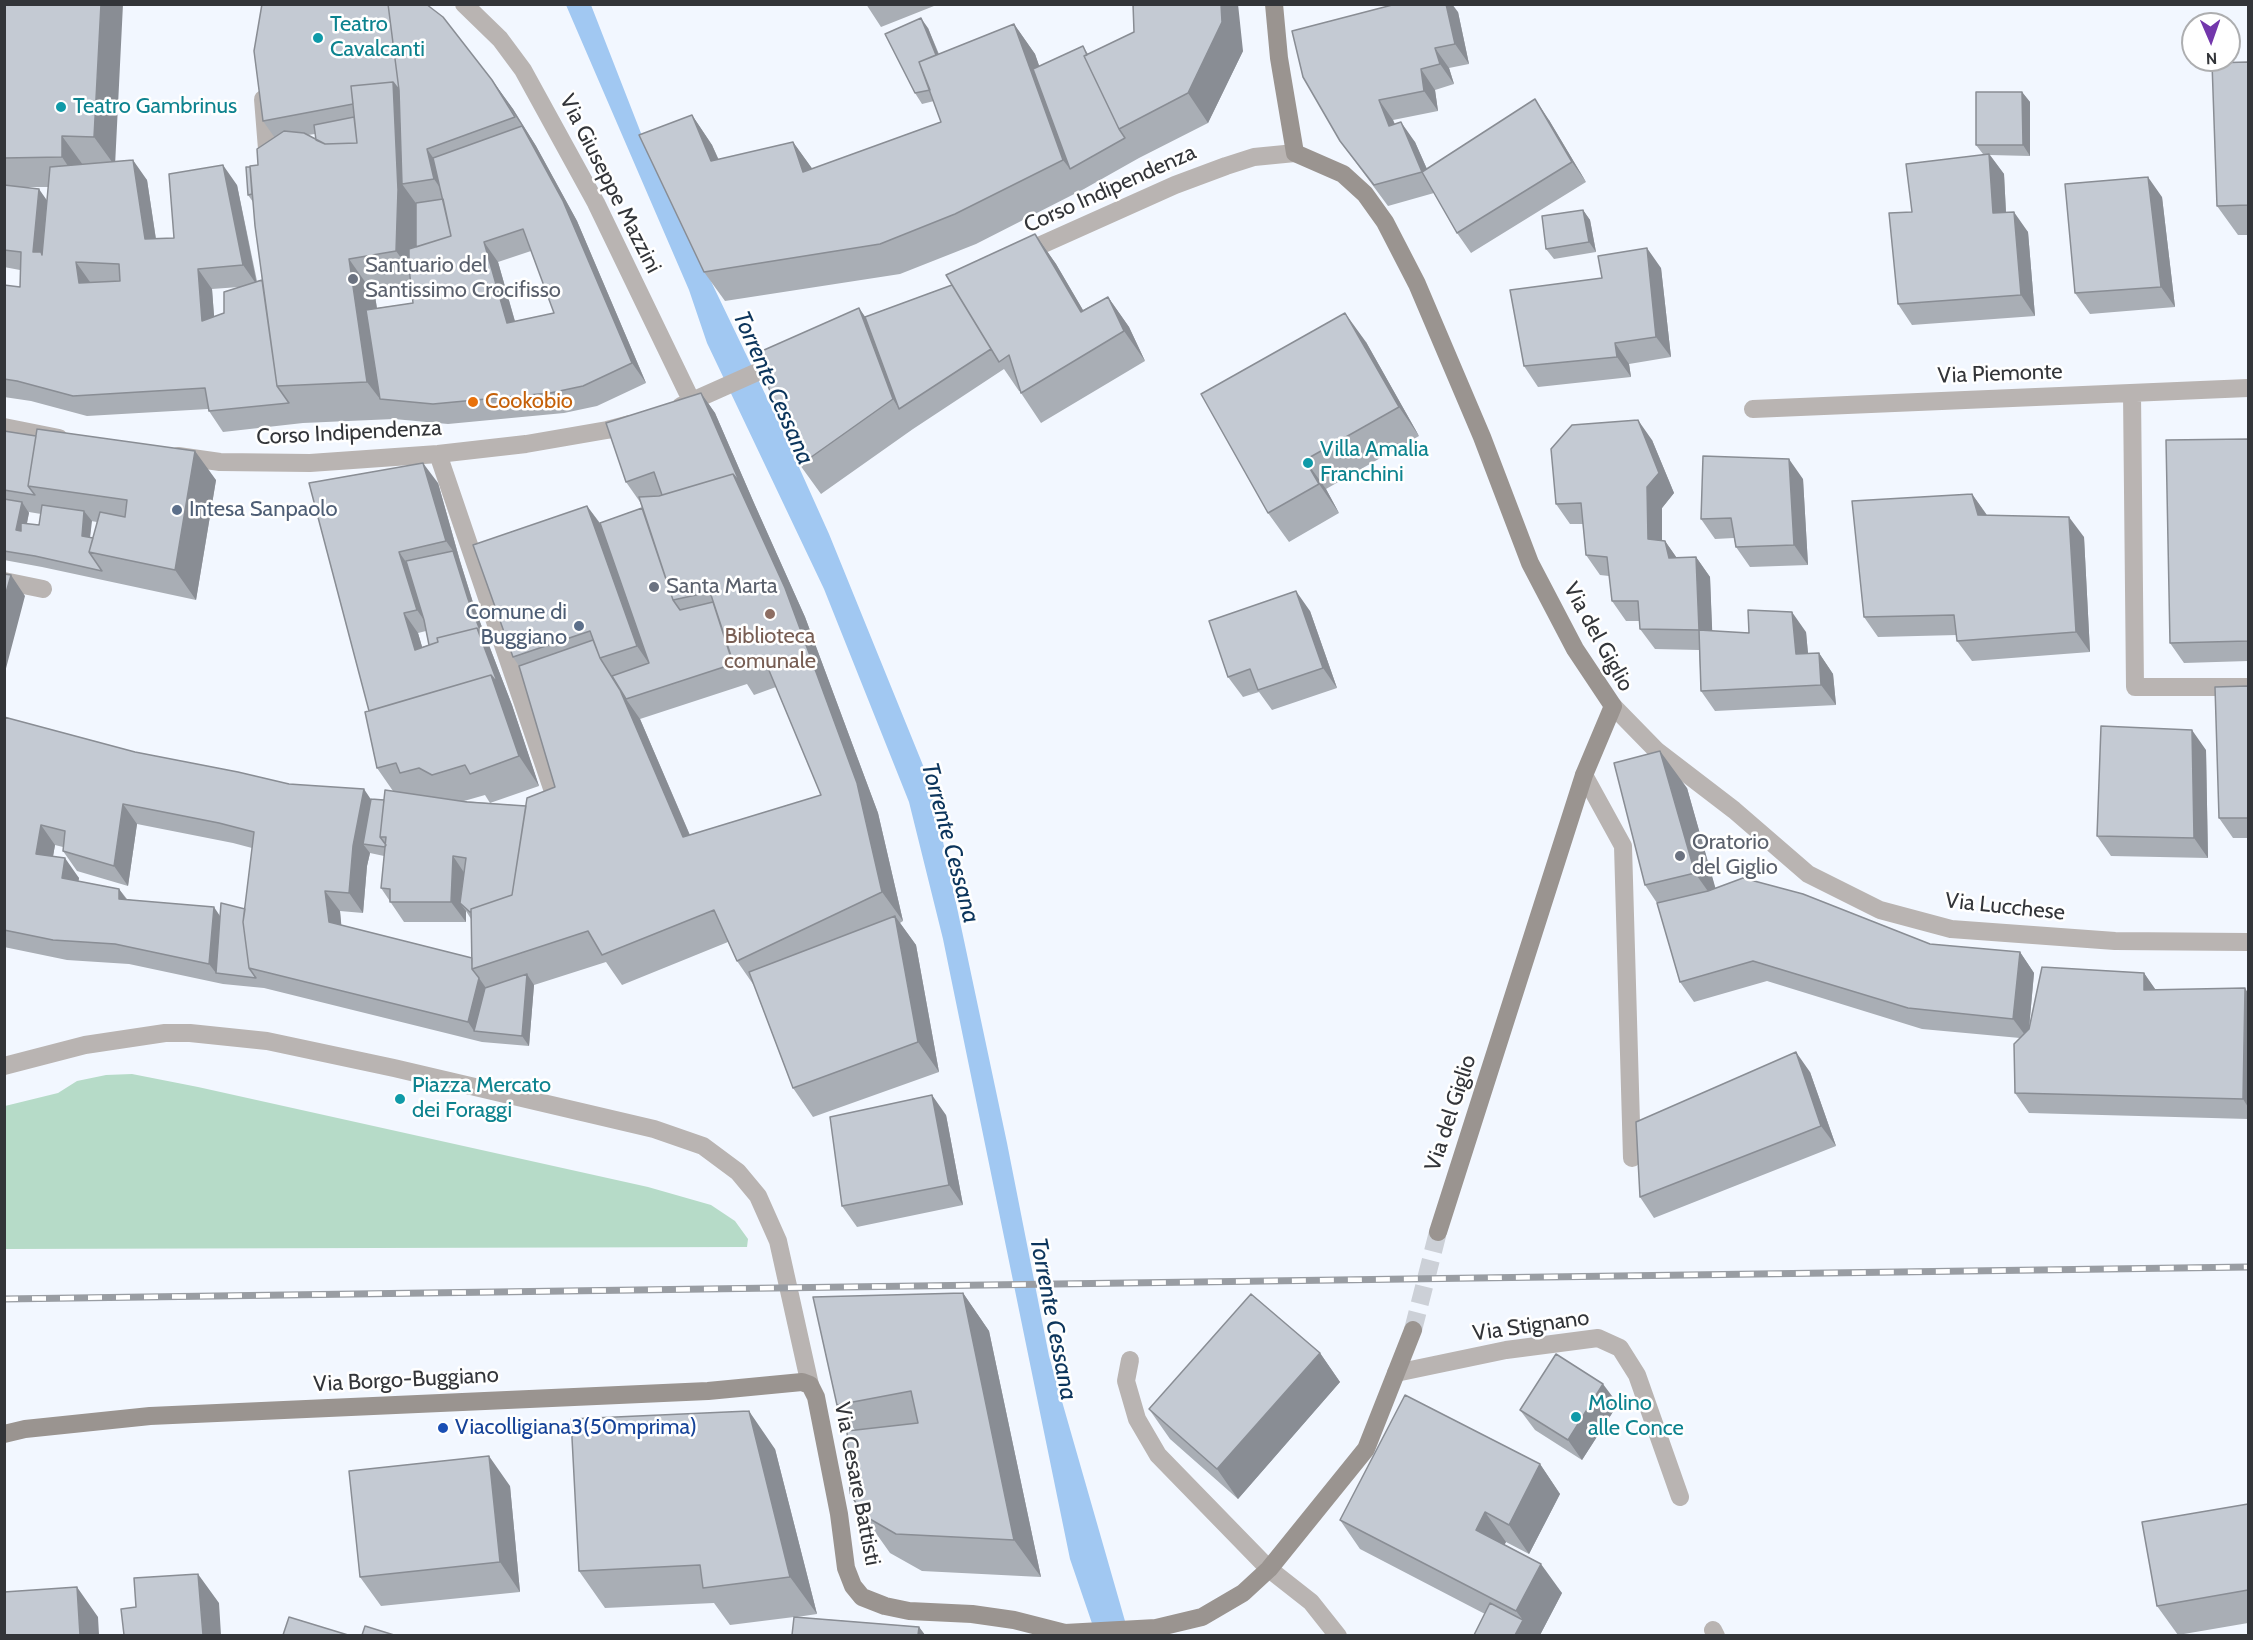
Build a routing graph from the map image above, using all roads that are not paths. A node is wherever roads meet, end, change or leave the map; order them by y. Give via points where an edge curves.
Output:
1 (464, 4) edge
2 (1274, 4) edge
3 (262, 84) edge
4 (267, 148) edge
5 (1295, 153) junction
6 (1001, 263) edge
7 (790, 358) edge
8 (2248, 388) edge
9 (2132, 393) junction
10 (692, 402) junction
11 (1753, 409) dead end
12 (4, 427) edge
13 (75, 441) edge
14 (165, 454) edge
15 (438, 454) junction
16 (4, 581) edge
17 (43, 589) dead end
18 (2248, 687) edge
19 (1613, 706) junction
20 (1584, 775) junction
21 (534, 811) edge
22 (2248, 942) edge
23 (4, 1066) edge
24 (1632, 1158) dead end
25 (1438, 1232) tunnel mouth
26 (1413, 1330) tunnel mouth
27 (1130, 1360) dead end
28 (1396, 1373) junction
29 (810, 1385) junction
30 (4, 1434) edge
31 (1680, 1497) dead end
32 (1269, 1569) junction
33 (1066, 1634) edge
34 (1338, 1635) edge

1 - 10 street, Via Giuseppe Mazzini via 500,39 523,70 596,202
2 - 5 street
3 - 4 street
5 - 6 street, Corso Indipendenza via 1254,157 1175,185
5 - 19 street, Via del Giglio via 1343,174 1365,194 1385,222 1417,284 1473,415 1530,563 1575,650
7 - 10 street, Corso Indipendenza
8 - 9 street, Via Piemonte
9 - 11 street, Via Piemonte
9 - 18 street via 2135,687
10 - 15 street, Corso Indipendenza via 608,430
12 - 13 street
14 - 15 street, Corso Indipendenza via 219,462 310,462
15 - 21 street via 557,802
16 - 17 street
19 - 20 street, Via del Giglio
19 - 22 street, Via Lucchese via 1657,751 1808,874 1880,910 1951,929 2115,940
20 - 24 street via 1623,846
20 - 25 street, Via del Giglio
23 - 29 street via 85,1045 165,1033 267,1041 654,1129 703,1146 738,1172 758,1196 778,1241
26 - 28 street
27 - 32 street via 1126,1381 1137,1419 1158,1455
28 - 31 street, Via Stignano via 1506,1350 1598,1338 1620,1348 1636,1375
28 - 32 street via 1366,1449
29 - 30 street, Via Borgo-Buggiano via 791,1382 708,1391 150,1416
29 - 33 street, Via Cesare Battisti via 831,1471 846,1569 862,1597 909,1611 1014,1620
32 - 33 street, Via Cesare Battisti via 1243,1593 1202,1617 1156,1628
32 - 34 street via 1311,1602

